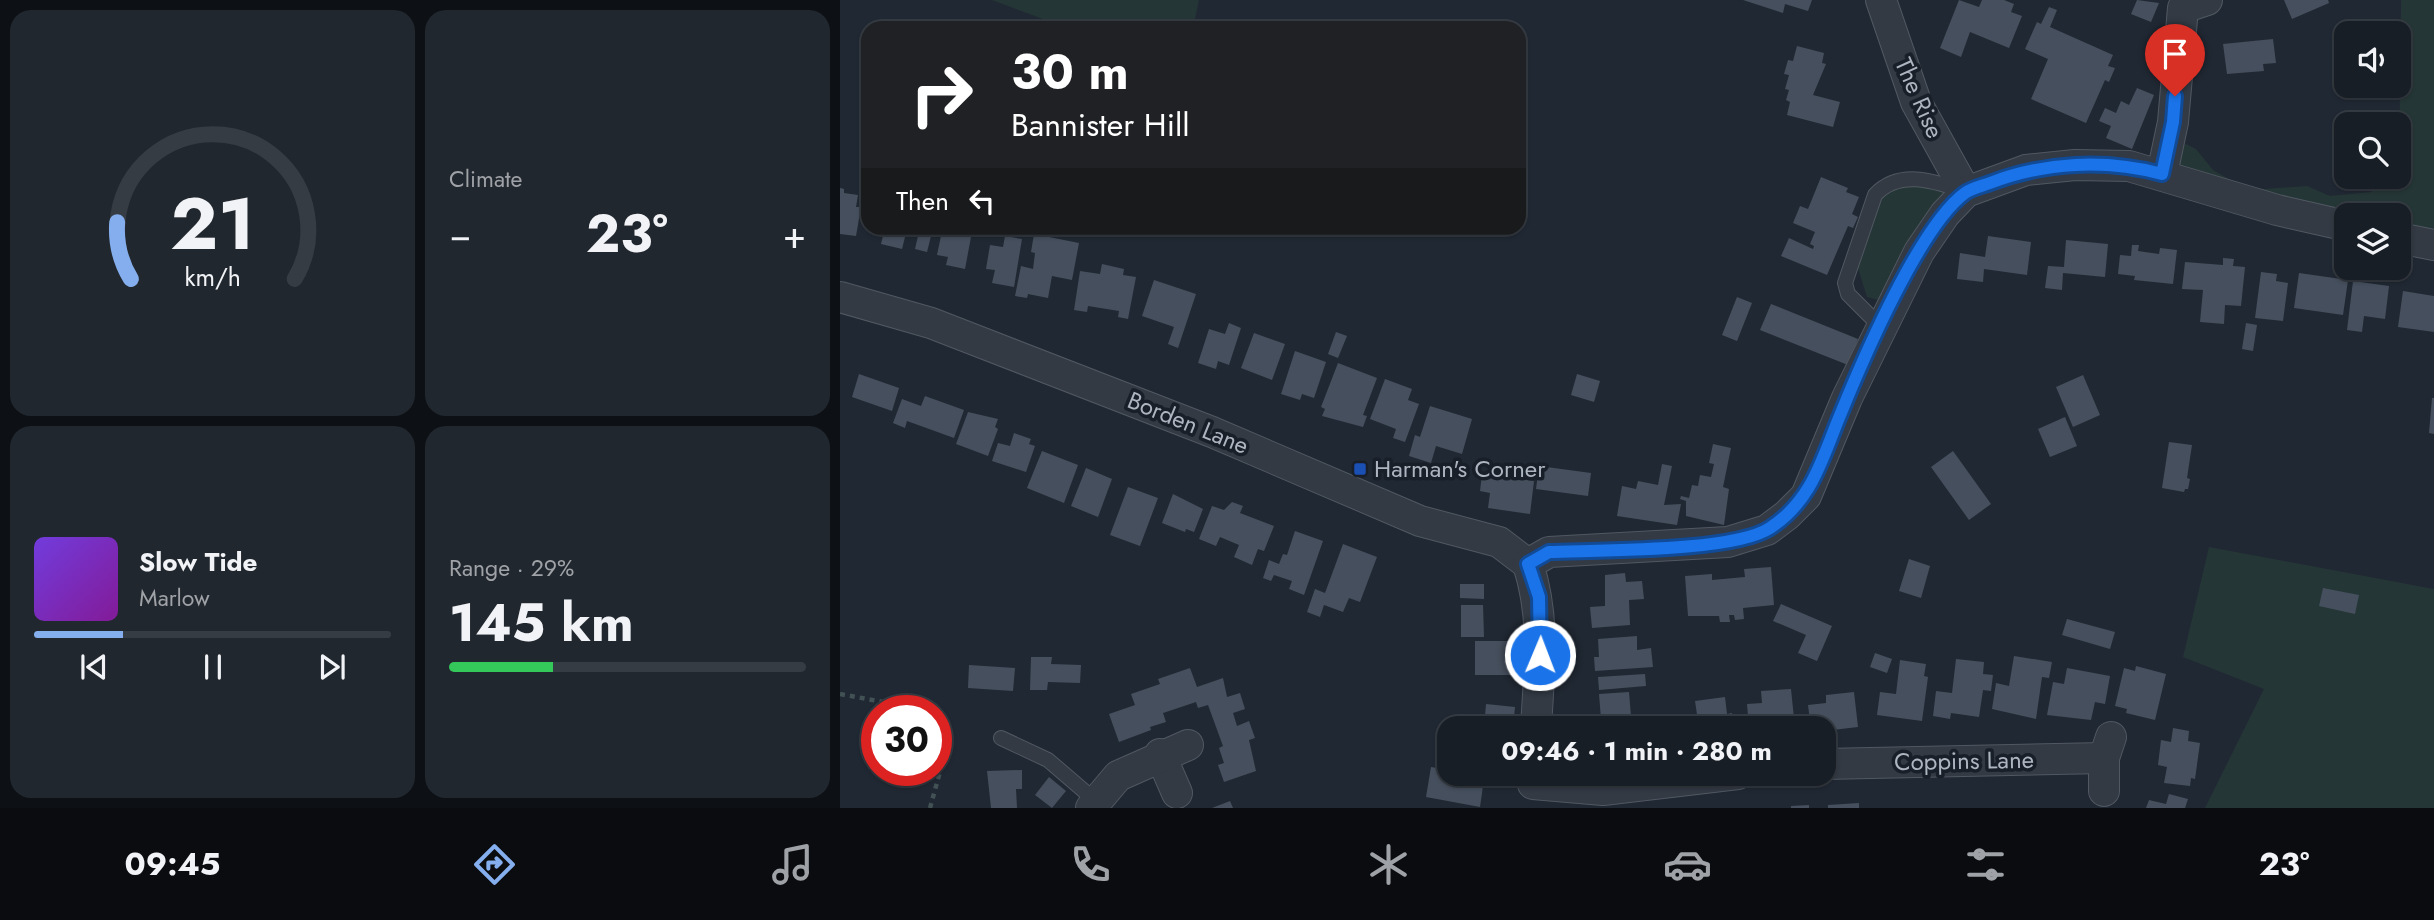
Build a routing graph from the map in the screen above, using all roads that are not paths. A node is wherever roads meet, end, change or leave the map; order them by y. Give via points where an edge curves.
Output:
1 (1881, 0) edge
2 (2207, 0) edge
3 (2162, 174) junction
4 (1966, 192) junction
5 (2334, 223) edge
6 (2411, 240) edge
7 (2434, 245) edge
8 (840, 297) edge
9 (1881, 327) junction
10 (1528, 564) junction
11 (1537, 716) edge
12 (1001, 738) dead end
13 (1188, 745) dead end
14 (1160, 754) junction
15 (1836, 763) edge
16 (1637, 786) edge
17 (1533, 789) edge
18 (2104, 791) dead end
19 (1177, 793) dead end
20 (1100, 804) edge

1 - 4 street, The Rise via 1916,102
2 - 3 street via 2183,8 2173,122
3 - 4 street via 2129,166 2075,164 2026,170
3 - 5 street
4 - 9 street via 1919,253
4 - 9 lane via 1902,179 1883,186 1875,195 1845,283 1848,294
6 - 7 street
8 - 10 street, Borden Lane via 931,323 1212,432 1420,520 1499,542
9 - 10 street via 1806,496 1767,530 1728,542 1549,552
10 - 11 street via 1539,597 1542,629
12 - 20 lane via 1048,760
13 - 14 street
14 - 19 street
14 - 20 street via 1118,776
15 - 18 street, Coppins Lane via 2107,747
16 - 17 street

